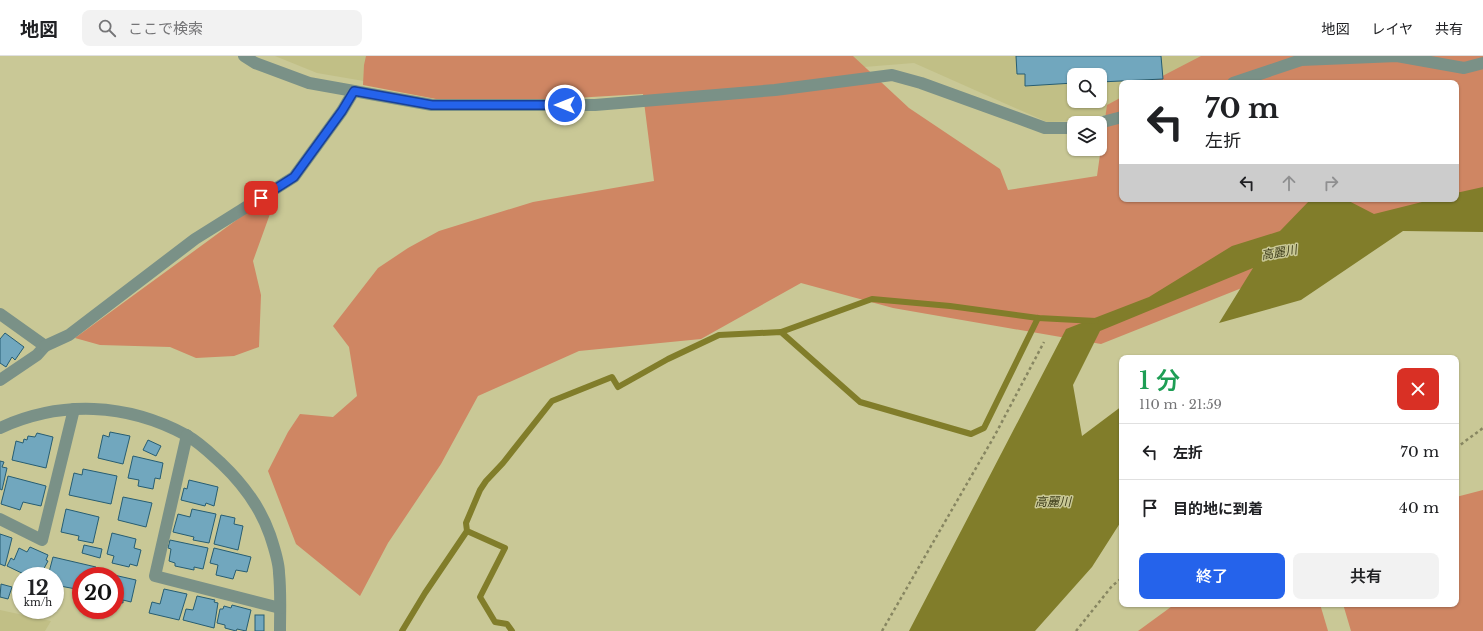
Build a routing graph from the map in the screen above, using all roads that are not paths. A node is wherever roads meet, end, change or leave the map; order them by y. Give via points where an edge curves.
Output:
1 (244, 56) edge
2 (1483, 63) edge
3 (1242, 80) edge
4 (354, 91) junction
5 (1119, 117) edge
6 (1107, 121) edge
7 (1067, 128) edge
8 (0, 314) edge
9 (45, 346) junction
10 (0, 380) edge
11 (74, 409) junction
12 (0, 428) edge
13 (186, 435) junction
14 (0, 519) edge
15 (280, 608) junction
16 (280, 631) edge

1 - 4 street via 255,63 310,83
2 - 3 street via 1464,68 1397,56 1301,60
4 - 7 street via 432,105 595,105 775,90 892,75 1045,128
4 - 9 street via 294,177 195,239 69,335
5 - 6 street
8 - 9 street
9 - 10 street via 37,355
11 - 12 street via 46,412
11 - 13 street via 101,408 123,412 156,421
11 - 14 street via 42,540
13 - 15 street via 204,447 233,474 251,497 270,535 280,572
13 - 15 street via 155,576
15 - 16 street

